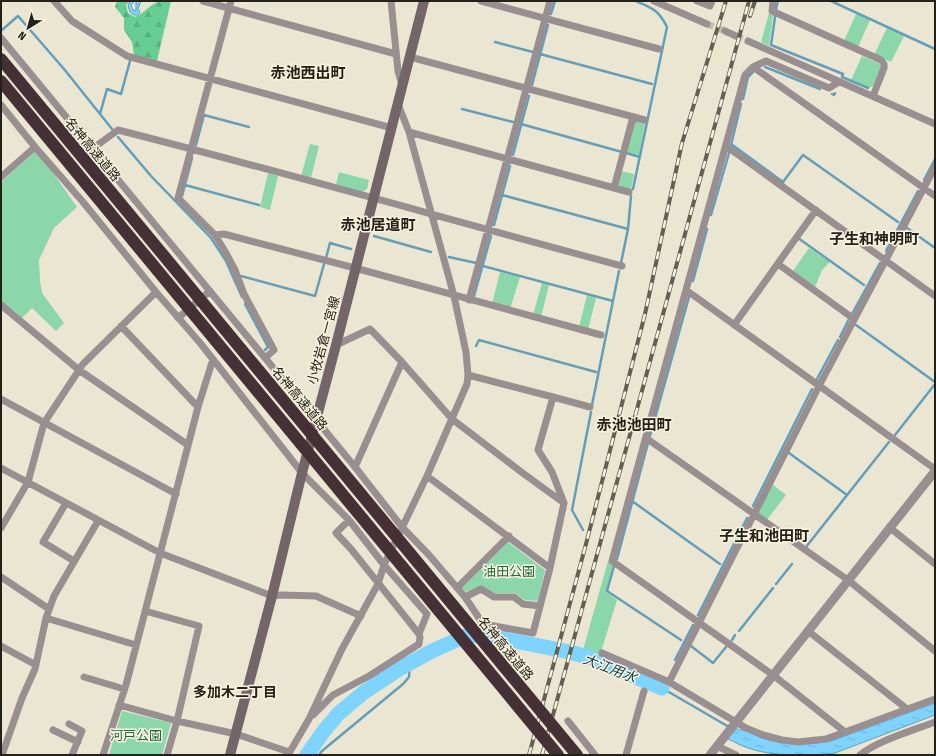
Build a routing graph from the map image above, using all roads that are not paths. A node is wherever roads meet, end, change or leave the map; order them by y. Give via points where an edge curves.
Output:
1 (203, 1) edge
2 (391, 1) edge
3 (424, 1) edge
4 (482, 1) edge
5 (550, 1) edge
6 (654, 1) edge
7 (697, 1) edge
8 (712, 1) edge
9 (773, 1) edge
10 (56, 2) edge
11 (230, 5) edge
12 (546, 18) junction
13 (707, 24) tunnel mouth
14 (725, 31) tunnel mouth
15 (736, 36) tunnel mouth
16 (1, 38) edge
17 (748, 41) tunnel mouth
18 (659, 49) dead end
19 (396, 54) junction
20 (410, 57) junction
21 (1, 59) edge
22 (752, 67) junction
23 (210, 79) junction
24 (1, 81) edge
25 (839, 82) junction
26 (403, 87) junction
27 (526, 88) junction
28 (873, 96) junction
29 (398, 104) junction
30 (1, 105) edge
31 (633, 117) junction
32 (645, 120) dead end
33 (935, 124) edge
34 (392, 128) junction
35 (409, 132) junction
36 (726, 146) junction
37 (35, 147) junction
38 (92, 149) junction
39 (191, 149) junction
40 (507, 159) junction
41 (935, 166) edge
42 (1, 177) edge
43 (614, 188) junction
44 (924, 188) junction
45 (629, 192) dead end
46 (935, 196) edge
47 (374, 199) junction
48 (816, 210) junction
49 (430, 213) junction
50 (488, 230) junction
51 (215, 235) junction
52 (885, 260) junction
53 (778, 264) junction
54 (622, 266) dead end
55 (355, 268) junction
56 (686, 290) junction
57 (210, 291) junction
58 (156, 292) junction
59 (454, 296) junction
60 (935, 296) edge
61 (469, 300) junction
62 (1, 305) edge
63 (178, 318) junction
64 (854, 319) junction
65 (734, 325) junction
66 (121, 326) junction
67 (601, 336) dead end
68 (336, 345) junction
69 (265, 358) junction
70 (213, 359) junction
71 (402, 362) junction
72 (79, 370) junction
73 (468, 375) junction
74 (819, 386) junction
75 (553, 397) junction
76 (1, 399) edge
77 (198, 407) junction
78 (590, 407) dead end
79 (452, 419) junction
80 (316, 420) junction
81 (44, 422) junction
82 (646, 438) junction
83 (188, 444) junction
84 (355, 467) junction
85 (1, 468) edge
86 (935, 470) edge
87 (302, 473) junction
88 (427, 476) junction
89 (28, 482) junction
90 (176, 494) junction
91 (66, 503) junction
92 (564, 503) junction
93 (754, 515) junction
94 (349, 520) junction
95 (98, 521) junction
96 (402, 527) junction
97 (889, 527) junction
98 (1, 528) edge
99 (509, 536) junction
100 (160, 553) junction
101 (74, 561) junction
102 (935, 564) edge
103 (384, 565) junction
104 (550, 568) junction
105 (1, 577) edge
106 (848, 580) junction
107 (378, 584) junction
108 (457, 588) junction
109 (272, 596) junction
110 (465, 596) junction
111 (540, 606) junction
112 (49, 609) junction
113 (145, 611) junction
114 (361, 616) junction
115 (46, 618) junction
116 (699, 623) junction
117 (808, 631) junction
118 (419, 634) junction
119 (136, 645) junction
120 (1, 646) edge
121 (935, 651) edge
122 (602, 653) dead end
123 (36, 666) junction
124 (773, 675) junction
125 (84, 677) dead end
126 (669, 682) junction
127 (124, 689) junction
128 (644, 691) dead end
129 (935, 699) edge
130 (119, 705) junction
131 (907, 709) junction
132 (309, 719) junction
133 (177, 721) junction
134 (568, 721) dead end
135 (935, 722) edge
136 (735, 723) junction
137 (69, 724) dead end
138 (53, 730) dead end
139 (1, 732) edge
140 (844, 732) junction
141 (236, 734) junction
142 (8, 735) junction
143 (78, 742) junction
144 (717, 746) junction
145 (289, 754) edge
146 (2, 755) edge
147 (72, 755) edge
148 (103, 755) edge
149 (167, 755) edge
150 (230, 755) edge
151 (558, 755) edge
152 (577, 755) edge
153 (595, 755) edge
154 (626, 755) edge
155 (710, 755) edge
156 (736, 755) edge
157 (860, 755) edge

1 - 11 street
2 - 19 street
3 - 20 main road, 小牧岩倉一宮線
4 - 12 street
5 - 12 street
6 - 13 street
7 - 8 street via 710,6
9 - 28 street via 772,11 881,60 884,68
10 - 23 street via 72,21 127,56
11 - 19 street
11 - 23 street
12 - 18 street
12 - 27 street
14 - 15 street
16 - 38 street
17 - 25 street
19 - 26 street
20 - 26 main road, 小牧岩倉一宮線
20 - 27 street
21 - 152 highway, 名神高速道路, bridge
22 - 25 street via 766,61 829,88
22 - 36 street via 745,75
22 - 44 street
23 - 34 street
23 - 39 street
24 - 151 highway, bridge
25 - 28 street
26 - 29 main road, 小牧岩倉一宮線
27 - 31 street
27 - 40 street
28 - 33 street
29 - 34 main road, 小牧岩倉一宮線
29 - 35 street
30 - 37 street
31 - 32 street
31 - 43 street
34 - 47 main road, 小牧岩倉一宮線
35 - 40 street
35 - 49 street
36 - 48 street
36 - 56 street
37 - 42 street
37 - 58 street
38 - 39 street via 118,130
38 - 57 street
39 - 47 street
39 - 51 street via 178,198
40 - 43 street
40 - 50 street
41 - 44 street
43 - 45 street
44 - 46 street
44 - 52 street
47 - 49 street
47 - 55 main road, 小牧岩倉一宮線
48 - 52 street
48 - 53 street
49 - 50 street
49 - 59 street
50 - 54 street
50 - 61 street
51 - 55 street via 224,234
51 - 69 street via 274,350
52 - 60 street
52 - 64 street
53 - 64 street
53 - 65 street
55 - 59 street
55 - 68 main road, 小牧岩倉一宮線
56 - 65 street
56 - 82 street
57 - 63 street
57 - 69 street
58 - 63 street
58 - 66 street
59 - 61 street
59 - 73 street via 466,352
61 - 67 street
62 - 72 street
63 - 70 street
64 - 74 street
65 - 74 street
66 - 72 street
66 - 77 street
68 - 71 street via 370,329
68 - 80 main road, 小牧岩倉一宮線
69 - 80 street
70 - 77 street
70 - 87 street
71 - 79 street
71 - 84 street
72 - 81 street
72 - 83 street
73 - 75 street
73 - 79 street via 467,384
74 - 86 street
74 - 93 street
75 - 78 street
75 - 92 street via 538,450 552,472
76 - 81 street
77 - 83 street
79 - 88 street
79 - 92 street
80 - 84 street
80 - 87 main road, 小牧岩倉一宮線
81 - 89 street
81 - 90 street
82 - 93 street
82 - 116 street via 612,561
83 - 90 street
84 - 96 street
85 - 89 street
86 - 97 street
87 - 94 street
87 - 109 main road, 小牧岩倉一宮線
88 - 96 street
88 - 99 street
89 - 91 street
89 - 98 street
90 - 100 street
91 - 95 street
91 - 101 street via 43,542
92 - 104 street
93 - 106 street
93 - 116 street
94 - 103 street
94 - 107 street via 336,534
95 - 100 street
95 - 101 street
96 - 103 street
96 - 108 street
97 - 102 street
97 - 106 street
99 - 104 street
99 - 108 street
100 - 109 street
100 - 113 street
101 - 112 street
103 - 107 street
103 - 118 street via 427,614
104 - 111 street
105 - 112 street
106 - 117 street
106 - 121 street
107 - 114 street
107 - 118 street
108 - 110 street
109 - 114 street via 316,596
109 - 141 main road, 小牧岩倉一宮線
110 - 111 street via 480,590 494,597 514,597 523,604
110 - 111 street via 483,624 534,633
112 - 115 street
113 - 119 street
113 - 133 street via 199,626
114 - 132 street via 342,649
115 - 119 street
115 - 123 street
116 - 124 street
116 - 126 street
117 - 124 street
117 - 131 street
118 - 132 street via 419,644 369,676 333,695
119 - 127 street
120 - 123 street
122 - 126 street
123 - 142 street
124 - 136 street
124 - 140 street
125 - 127 street
126 - 136 street
127 - 130 street
128 - 154 street
129 - 131 street
130 - 133 street
130 - 148 street
131 - 140 street
132 - 145 street
133 - 141 street
133 - 149 street
134 - 153 street
135 - 157 street
136 - 140 street via 763,735 798,742 826,739
136 - 144 street
137 - 143 street via 82,731
138 - 143 street
139 - 142 street
141 - 145 street
141 - 150 main road, 小牧岩倉一宮線
142 - 146 street
143 - 147 street
144 - 155 street
144 - 156 street

